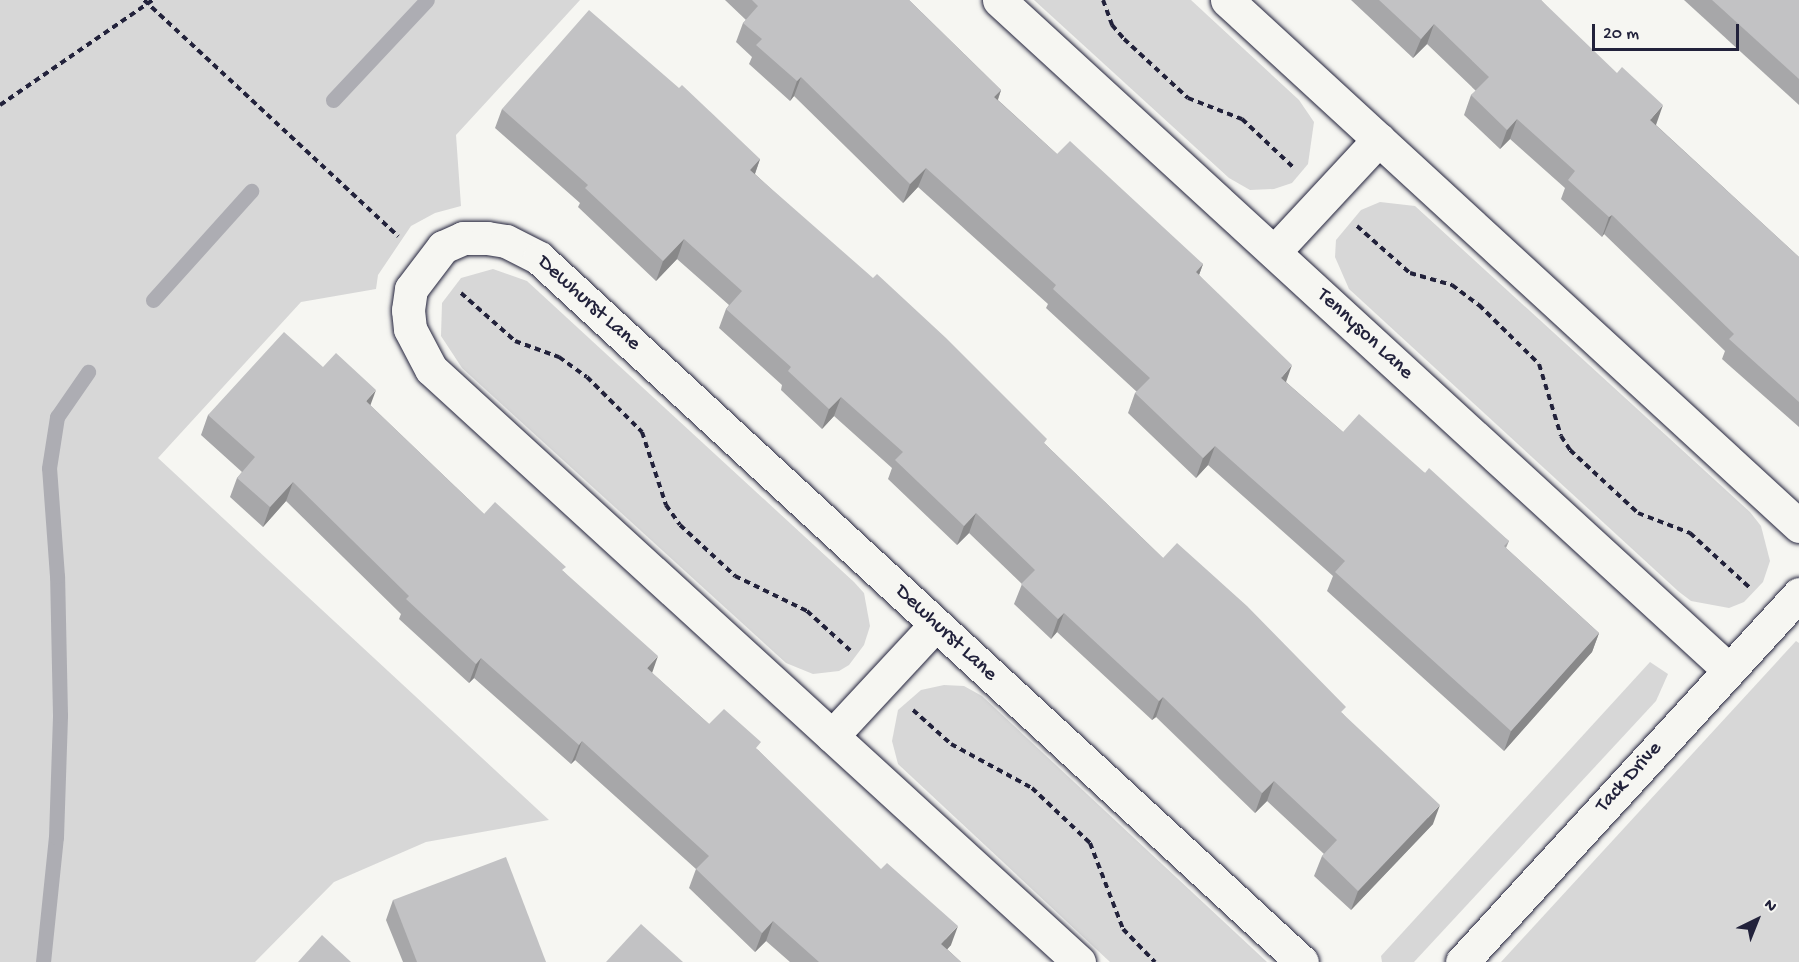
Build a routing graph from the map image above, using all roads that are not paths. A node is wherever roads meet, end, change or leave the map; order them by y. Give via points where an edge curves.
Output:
1 (999, 0) edge
2 (1227, 0) edge
3 (1379, 139) junction
4 (1274, 252) junction
5 (1799, 526) edge
6 (1799, 594) edge
7 (935, 625) junction
8 (1729, 670) junction
9 (832, 736) junction
10 (1079, 962) edge
11 (1302, 962) edge
12 (1462, 962) edge

1 - 4 street, Tennyson Lane
2 - 3 street
3 - 4 street
3 - 5 street
4 - 8 street, Tennyson Lane
6 - 8 street, Tack Drive
7 - 9 street
7 - 9 street, Dewhurst Lane via 539,258 506,241 464,238 443,247 428,263 411,289 408,310 410,329 431,369
7 - 11 street, Dewhurst Lane
8 - 12 street, Tack Drive
9 - 10 street, Dewhurst Lane

